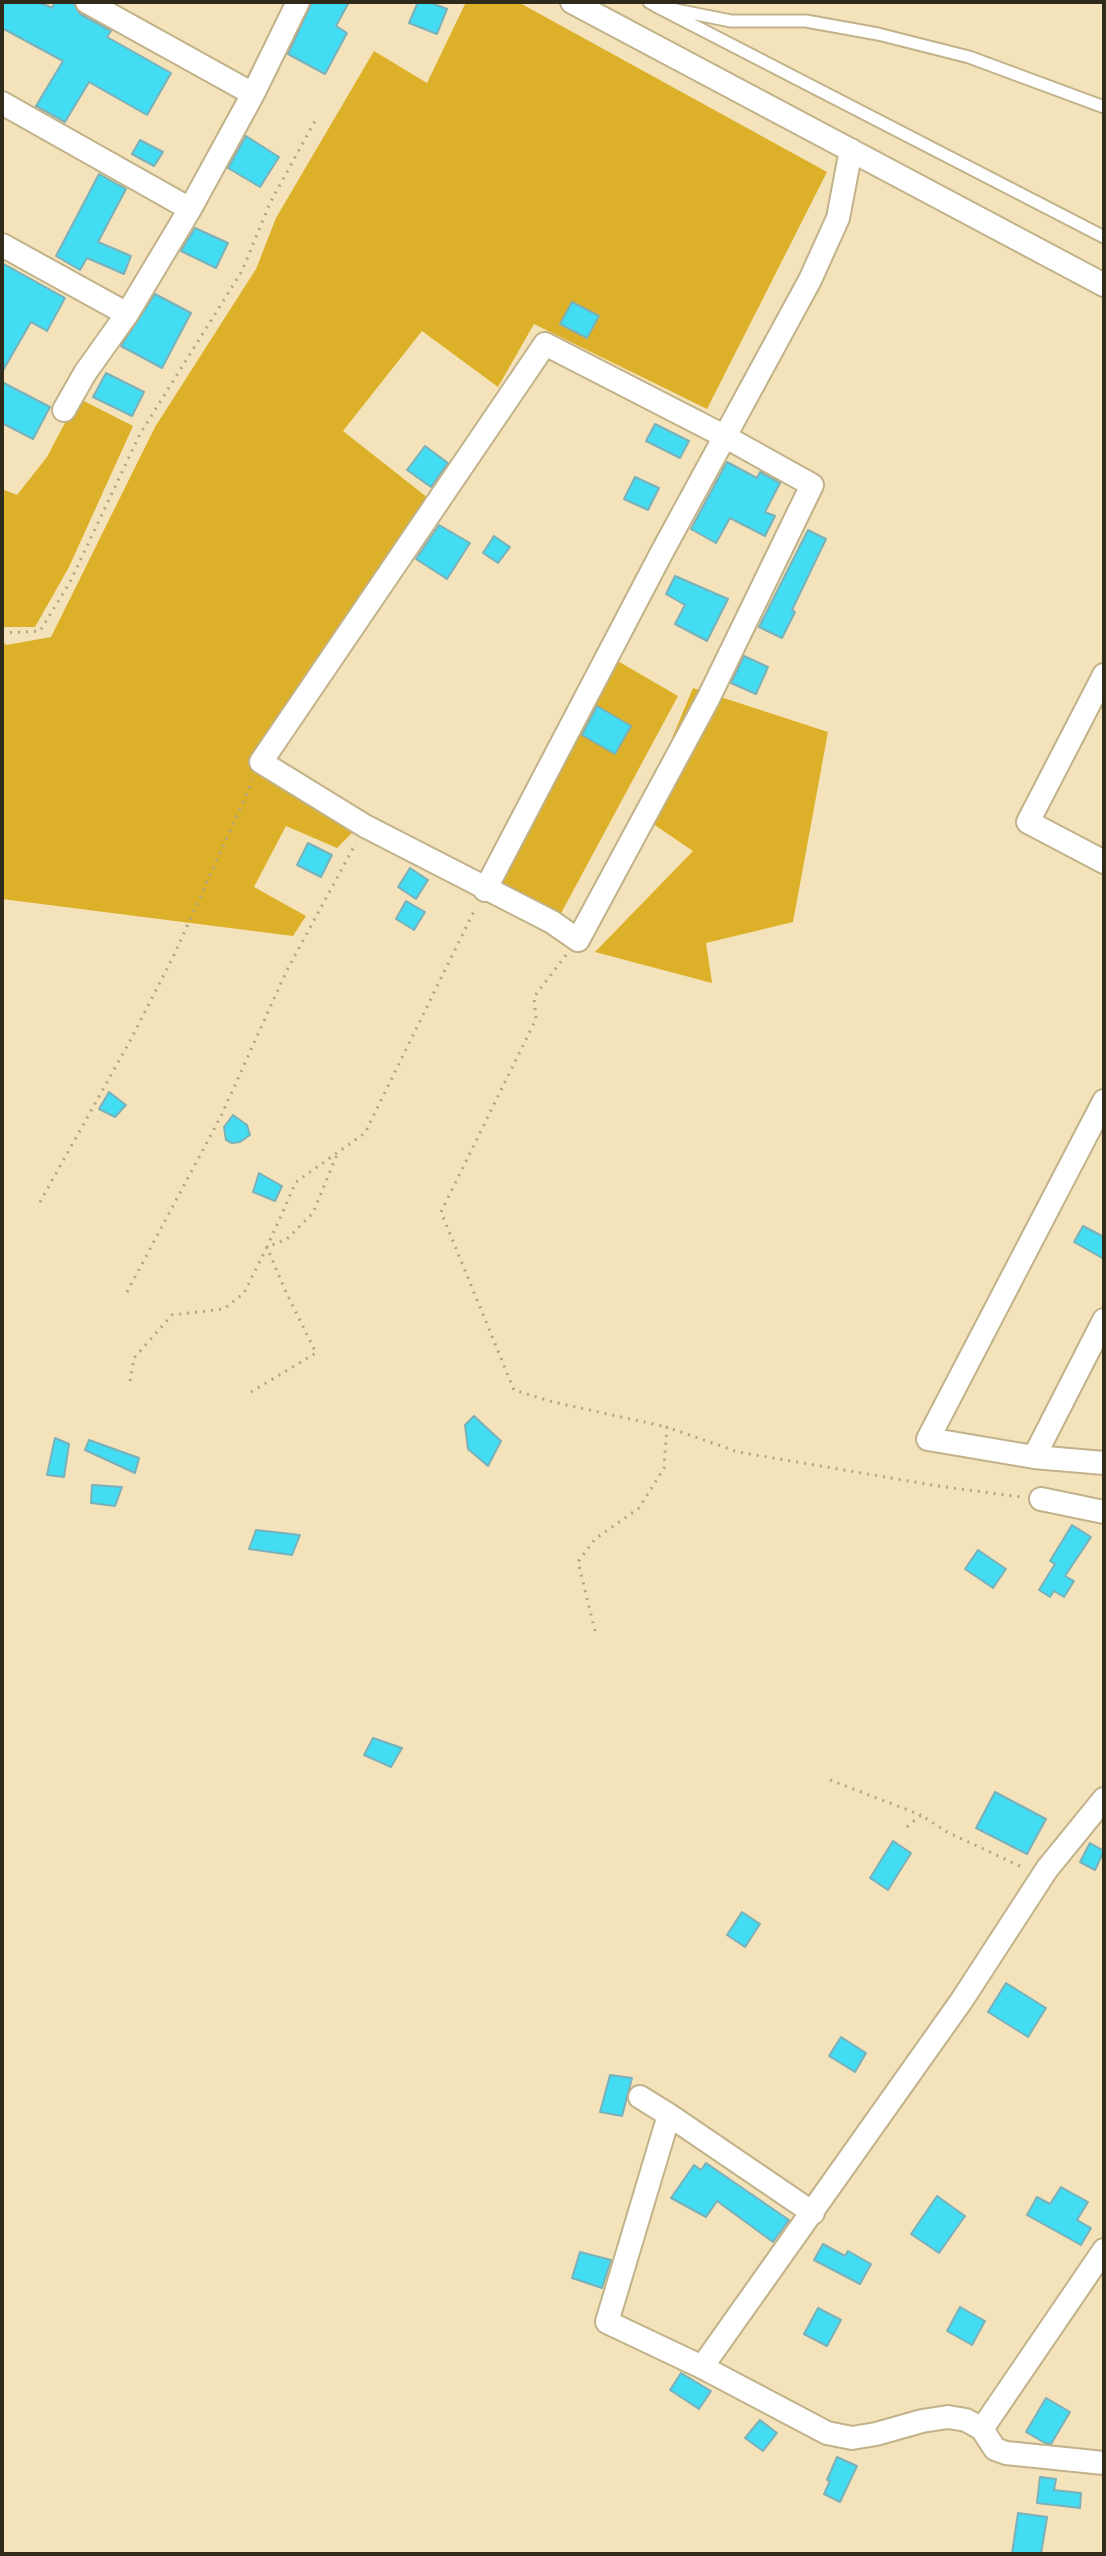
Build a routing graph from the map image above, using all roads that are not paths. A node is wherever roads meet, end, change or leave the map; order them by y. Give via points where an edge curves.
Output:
1 (87, 2) edge
2 (298, 2) edge
3 (572, 2) edge
4 (652, 4) edge
5 (253, 94) junction
6 (2, 103) edge
7 (1104, 107) edge
8 (851, 150) junction
9 (190, 209) junction
10 (1104, 237) edge
11 (2, 245) edge
12 (1104, 285) edge
13 (127, 314) junction
14 (64, 410) dead end
15 (724, 436) junction
16 (1104, 675) edge
17 (1104, 862) edge
18 (485, 890) junction
19 (1104, 1101) edge
20 (1104, 1320) edge
21 (1034, 1457) junction
22 (1104, 1463) edge
23 (1041, 1499) road end
24 (1104, 1512) edge
25 (1104, 1799) edge
26 (640, 2097) dead end
27 (669, 2115) junction
28 (813, 2213) junction
29 (1104, 2250) edge
30 (702, 2367) junction
31 (982, 2429) junction
32 (1104, 2463) edge

1 - 5 street
2 - 5 street
3 - 8 street
4 - 7 lane via 731,21 806,21 878,34 969,57
4 - 10 lane
5 - 9 street
6 - 9 street
8 - 12 street
8 - 15 street via 838,218
9 - 13 street
11 - 13 street
13 - 14 street
15 - 18 street
15 - 18 street via 812,485 708,699 578,940
15 - 18 street via 545,344 261,762
16 - 17 street via 1028,822
19 - 21 street via 928,1439
20 - 21 street
21 - 22 street
23 - 24 street
25 - 28 street via 1047,1869
26 - 27 street
27 - 28 street
27 - 30 street via 607,2322
28 - 30 street
29 - 31 street
30 - 31 street via 827,2433 852,2438 948,2417
31 - 32 street via 995,2449 1006,2453

